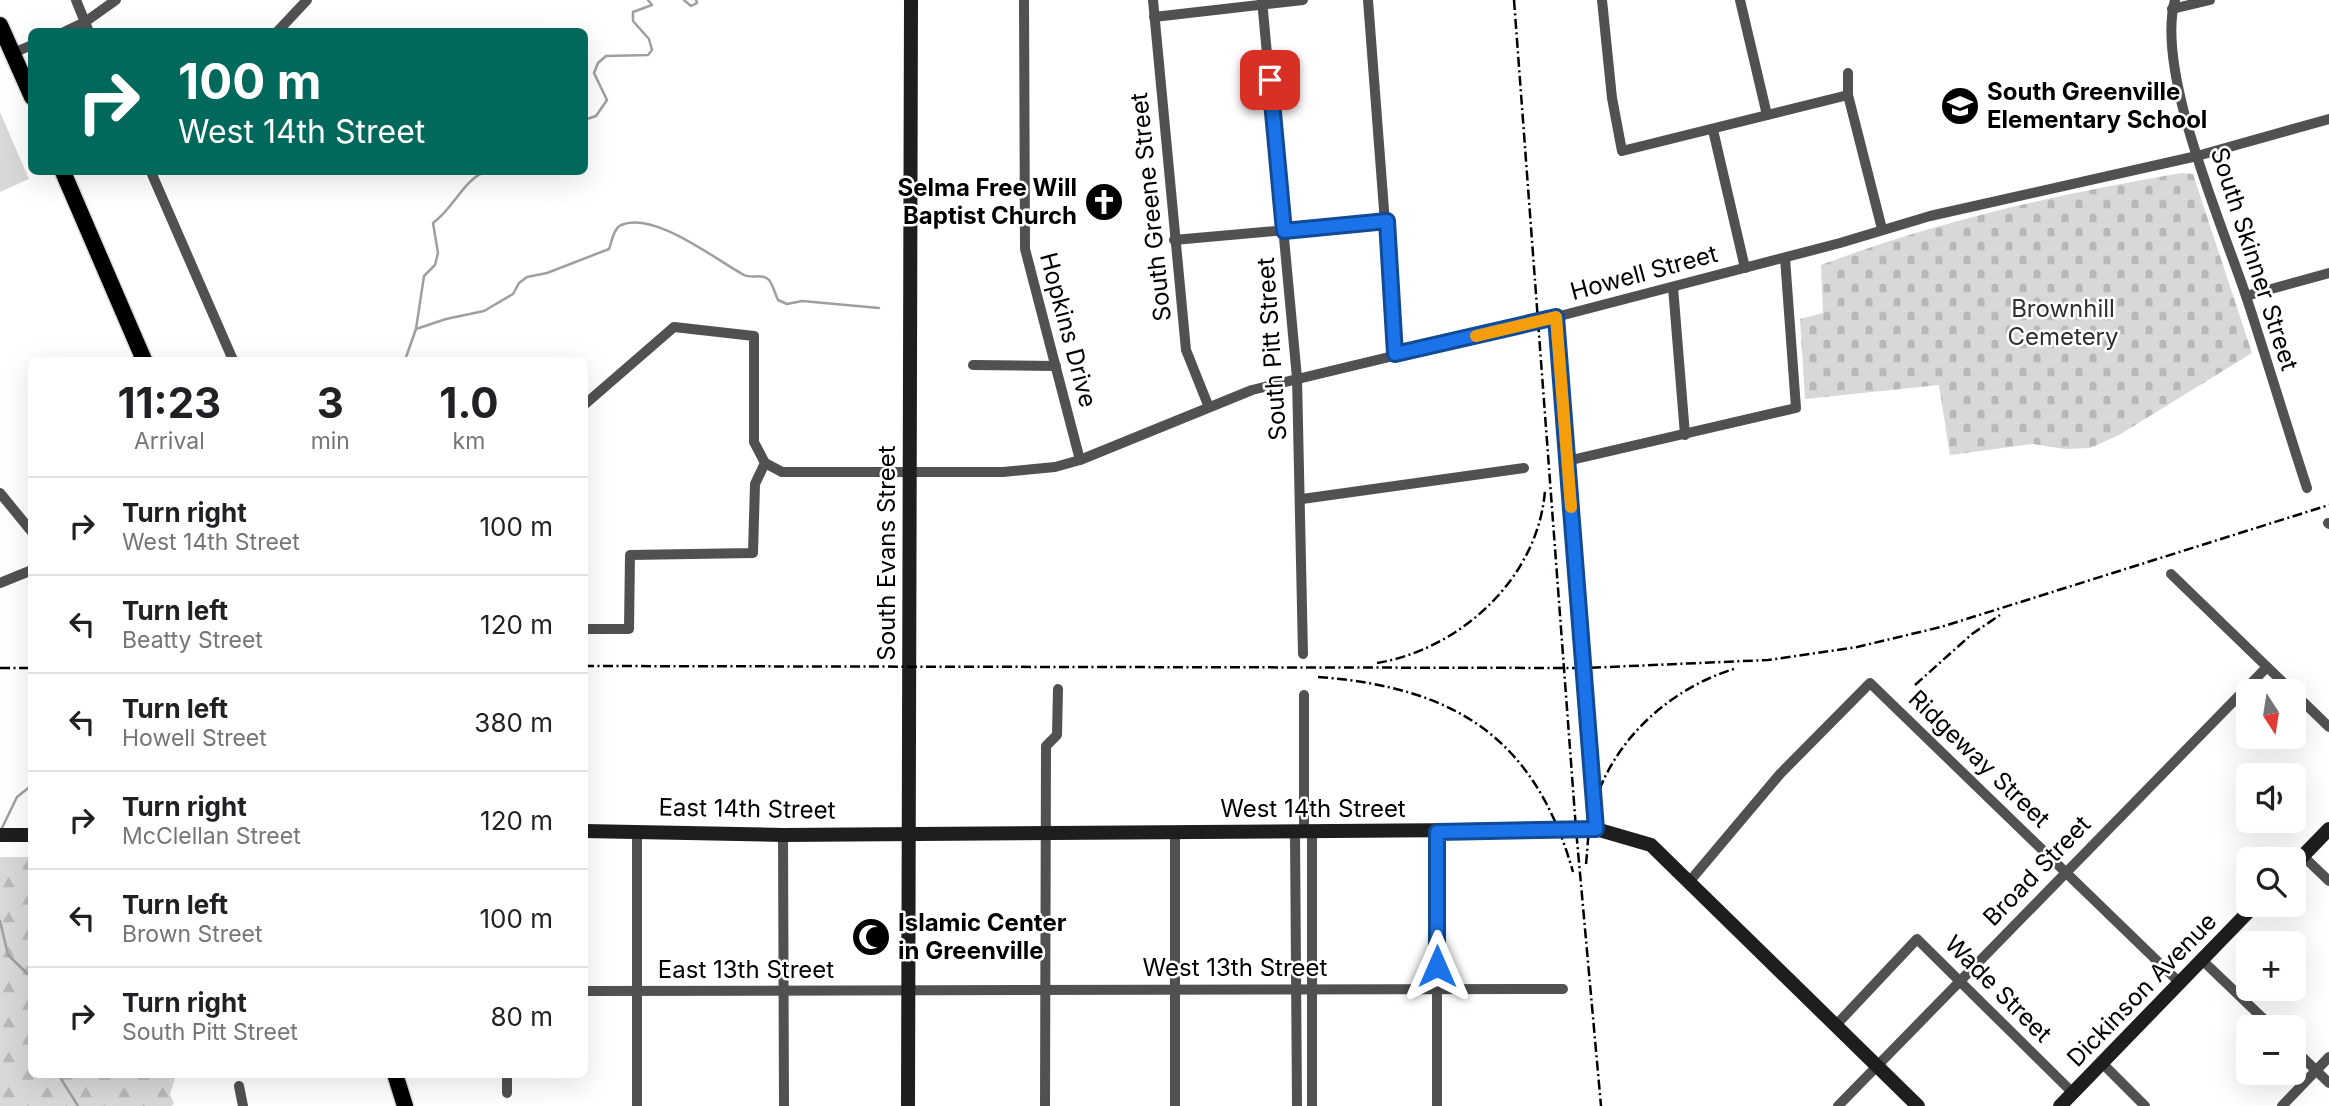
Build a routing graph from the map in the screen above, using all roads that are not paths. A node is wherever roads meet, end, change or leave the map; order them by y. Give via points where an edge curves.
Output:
1 (76, 0) edge
2 (116, 0) edge
3 (307, 0) edge
4 (911, 0) edge
5 (1024, 0) edge
6 (1153, 0) edge
7 (1303, 0) edge
8 (1368, 0) edge
9 (1602, 0) edge
10 (1740, 0) edge
11 (2210, 0) edge
12 (1263, 2) edge
13 (2173, 5) edge
14 (1154, 17) junction
15 (0, 25) edge
16 (87, 27) edge
17 (281, 28) edge
18 (28, 47) edge
19 (13, 53) junction
20 (1849, 74) dead end
21 (28, 88) edge
22 (1848, 95) junction
23 (1767, 115) junction
24 (2329, 119) edge
25 (1713, 130) junction
26 (2197, 156) junction
27 (64, 175) edge
28 (152, 175) edge
29 (1387, 221) junction
30 (1882, 229) junction
31 (1284, 231) junction
32 (1174, 240) junction
33 (1785, 258) junction
34 (1745, 268) junction
35 (2329, 273) edge
36 (1673, 287) junction
37 (2246, 296) junction
38 (1556, 317) junction
39 (1395, 354) junction
40 (143, 357) edge
41 (232, 357) edge
42 (973, 365) dead end
43 (1056, 366) junction
44 (1297, 378) junction
45 (588, 402) edge
46 (1208, 405) junction
47 (1685, 435) junction
48 (1080, 460) junction
49 (1567, 461) junction
50 (765, 463) junction
51 (1524, 468) dead end
52 (910, 472) junction
53 (2307, 488) dead end
54 (0, 493) edge
55 (1302, 499) junction
56 (28, 527) edge
57 (28, 572) edge
58 (2171, 574) dead end
59 (0, 583) edge
60 (588, 629) edge
61 (1303, 654) dead end
62 (2267, 667) junction
63 (2279, 679) edge
64 (1058, 689) dead end
65 (1304, 695) dead end
66 (2306, 705) edge
67 (2329, 727) edge
68 (1596, 829) junction
69 (2329, 829) edge
70 (637, 830) junction
71 (588, 831) edge
72 (1175, 832) junction
73 (1304, 832) junction
74 (1437, 832) junction
75 (909, 833) junction
76 (1045, 833) junction
77 (0, 835) edge
78 (26, 835) edge
79 (783, 835) junction
80 (2306, 852) edge
81 (2306, 865) edge
82 (2066, 871) junction
83 (2329, 881) edge
84 (1689, 882) junction
85 (2243, 917) edge
86 (2202, 960) junction
87 (1961, 980) junction
88 (2180, 983) junction
89 (1045, 989) junction
90 (1175, 989) junction
91 (1296, 989) junction
92 (1312, 989) junction
93 (1437, 989) junction
94 (1563, 989) dead end
95 (908, 990) junction
96 (588, 991) edge
97 (637, 991) junction
98 (784, 991) junction
99 (2259, 1015) edge
100 (1837, 1024) junction
101 (2329, 1057) edge
102 (2306, 1061) edge
103 (2102, 1063) junction
104 (1878, 1064) junction
105 (2316, 1071) junction
106 (396, 1078) edge
107 (507, 1078) edge
108 (2329, 1083) edge
109 (239, 1086) dead end
110 (507, 1093) dead end
111 (2073, 1093) junction
112 (243, 1106) edge
113 (405, 1106) edge
114 (636, 1106) edge
115 (784, 1106) edge
116 (908, 1106) edge
117 (1045, 1106) edge
118 (1175, 1106) edge
119 (1297, 1106) edge
120 (1312, 1106) edge
121 (1437, 1106) edge
122 (1838, 1106) edge
123 (1918, 1106) edge
124 (2060, 1106) edge
125 (2145, 1106) edge
126 (2282, 1106) edge

1 - 16 street
2 - 16 street
3 - 17 street
4 - 52 street, South Evans Street
5 - 43 street, Hopkins Drive via 1025,249
6 - 14 street, South Greene Street
7 - 12 street
8 - 29 street
9 - 25 street via 1622,151
10 - 23 street
11 - 13 street
12 - 14 street
12 - 31 street, South Pitt Street
13 - 26 street, South Skinner Street via 2170,46
14 - 32 street, South Greene Street
15 - 19 main road
18 - 19 street
19 - 21 main road
20 - 22 street
22 - 23 street
22 - 30 street
23 - 25 street
24 - 26 street, Howell Street
25 - 34 street
26 - 30 street, Howell Street
26 - 37 street, South Skinner Street
27 - 40 main road
28 - 41 street
29 - 31 street
29 - 39 street
30 - 33 street, Howell Street
31 - 32 street
31 - 44 street, South Pitt Street
32 - 46 street, South Greene Street via 1186,350
33 - 34 street, Howell Street
33 - 47 street via 1796,408
34 - 36 street, Howell Street
35 - 37 street
36 - 38 street, Howell Street
36 - 47 street
37 - 53 street, South Skinner Street
38 - 39 street, Howell Street
38 - 49 street
39 - 44 street, Howell Street
42 - 43 street
43 - 48 street, Hopkins Drive
44 - 46 street, Howell Street
44 - 55 street, South Pitt Street
45 - 50 street via 674,327 754,336 754,442
46 - 48 street, Howell Street
47 - 49 street
48 - 52 street, Howell Street via 1029,471
49 - 68 street
50 - 52 street, Howell Street via 782,471
50 - 60 street via 755,484 753,553 630,555 629,629
51 - 55 street
52 - 75 street, South Evans Street
54 - 56 street
55 - 61 street, South Pitt Street
57 - 59 street
58 - 62 street
62 - 63 street
62 - 82 street, Broad Street
64 - 76 street via 1057,735 1046,746
65 - 73 street
66 - 67 street
68 - 74 street, West 14th Street
68 - 84 street, West 14th Street via 1651,845
69 - 80 street
70 - 71 street, East 14th Street
70 - 79 street, East 14th Street
70 - 97 street
72 - 73 street, West 14th Street
72 - 76 street, West 14th Street
72 - 90 street
73 - 74 street, West 14th Street
73 - 91 street
73 - 92 street
74 - 93 street
75 - 76 street, West 14th Street
75 - 79 street, East 14th Street
75 - 95 street, South Evans Street
76 - 89 street
77 - 78 street
79 - 98 street
81 - 83 street
82 - 84 street, Ridgeway Street via 1870,684 1780,774
82 - 87 street, Broad Street
82 - 88 street, Ridgeway Street
84 - 100 street, West 14th Street
85 - 86 street, Dickinson Avenue
86 - 88 street, Dickinson Avenue
86 - 99 street
87 - 100 street, Wade Street via 1917,939
87 - 104 street, Broad Street
87 - 111 street, Wade Street
88 - 103 street, Dickinson Avenue
89 - 90 street, West 13th Street
89 - 95 street, West 13th Street
89 - 117 street
90 - 91 street, West 13th Street
90 - 118 street
91 - 92 street, West 13th Street
91 - 119 street
92 - 93 street, West 13th Street
92 - 120 street
93 - 94 street, West 13th Street
93 - 121 street
95 - 98 street, East 13th Street
95 - 116 street, South Evans Street
96 - 97 street, East 13th Street
97 - 98 street, East 13th Street
97 - 114 street
98 - 115 street
100 - 104 street, West 14th Street
101 - 105 street
102 - 105 street
103 - 111 street, Dickinson Avenue
103 - 125 street
104 - 122 street, Broad Street
104 - 123 street, West 14th Street
105 - 108 street
105 - 126 street
106 - 113 main road
107 - 110 street
109 - 112 street
111 - 124 street, Dickinson Avenue

